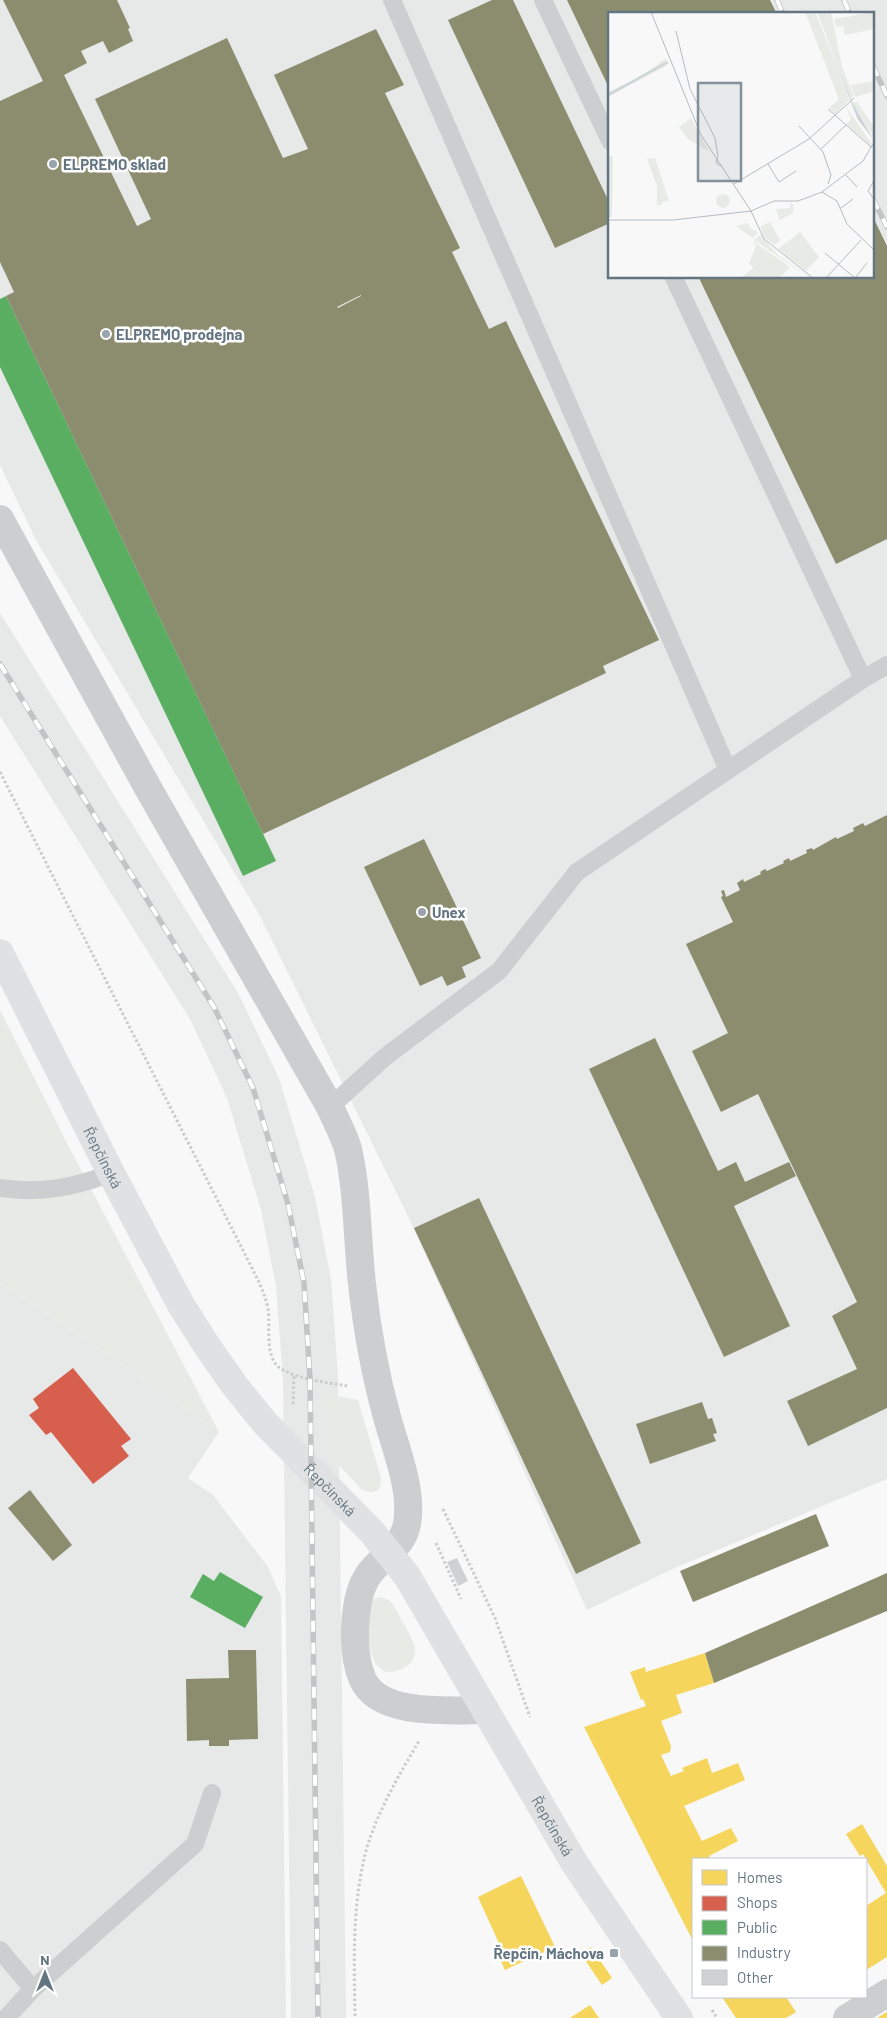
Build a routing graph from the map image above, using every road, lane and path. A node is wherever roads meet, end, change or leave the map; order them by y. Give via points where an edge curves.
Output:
1 (392, 0) edge
2 (543, 0) edge
3 (608, 137) edge
4 (674, 279) edge
5 (0, 518) edge
6 (887, 666) edge
7 (863, 678) junction
8 (728, 770) junction
9 (0, 772) edge
10 (0, 953) edge
11 (330, 1107) junction
12 (111, 1173) junction
13 (0, 1188) edge
14 (348, 1386) dead end
15 (449, 1524) dead end
16 (389, 1554) junction
17 (438, 1710) junction
18 (485, 1710) junction
19 (534, 1726) dead end
20 (212, 1793) dead end
21 (0, 1950) edge
22 (33, 1989) junction
23 (887, 1994) edge
24 (354, 2016) dead end
25 (6, 2018) edge
26 (679, 2018) edge
27 (847, 2018) edge

1 - 8 lane
2 - 3 lane
4 - 7 lane
5 - 11 street via 148,788
6 - 7 lane
7 - 8 lane
8 - 11 lane via 577,872 499,970 385,1057
9 - 14 path via 258,1280 268,1311 270,1350 274,1362 294,1374
10 - 12 street, Řepčínská
11 - 16 street via 347,1148 370,1345 406,1492 407,1526
12 - 13 lane via 84,1184 55,1190 23,1192
12 - 16 street, Řepčínská via 181,1305 235,1386 292,1453 372,1532
15 - 19 path via 495,1618
16 - 17 street via 369,1574 357,1605 358,1661 363,1680 372,1693 387,1702
16 - 18 street, Řepčínská via 422,1600
17 - 18 street
17 - 24 path via 387,1800 366,1851 354,1938
18 - 26 street, Řepčínská via 575,1864
20 - 22 lane via 195,1844
21 - 22 lane
22 - 25 lane
23 - 27 street

